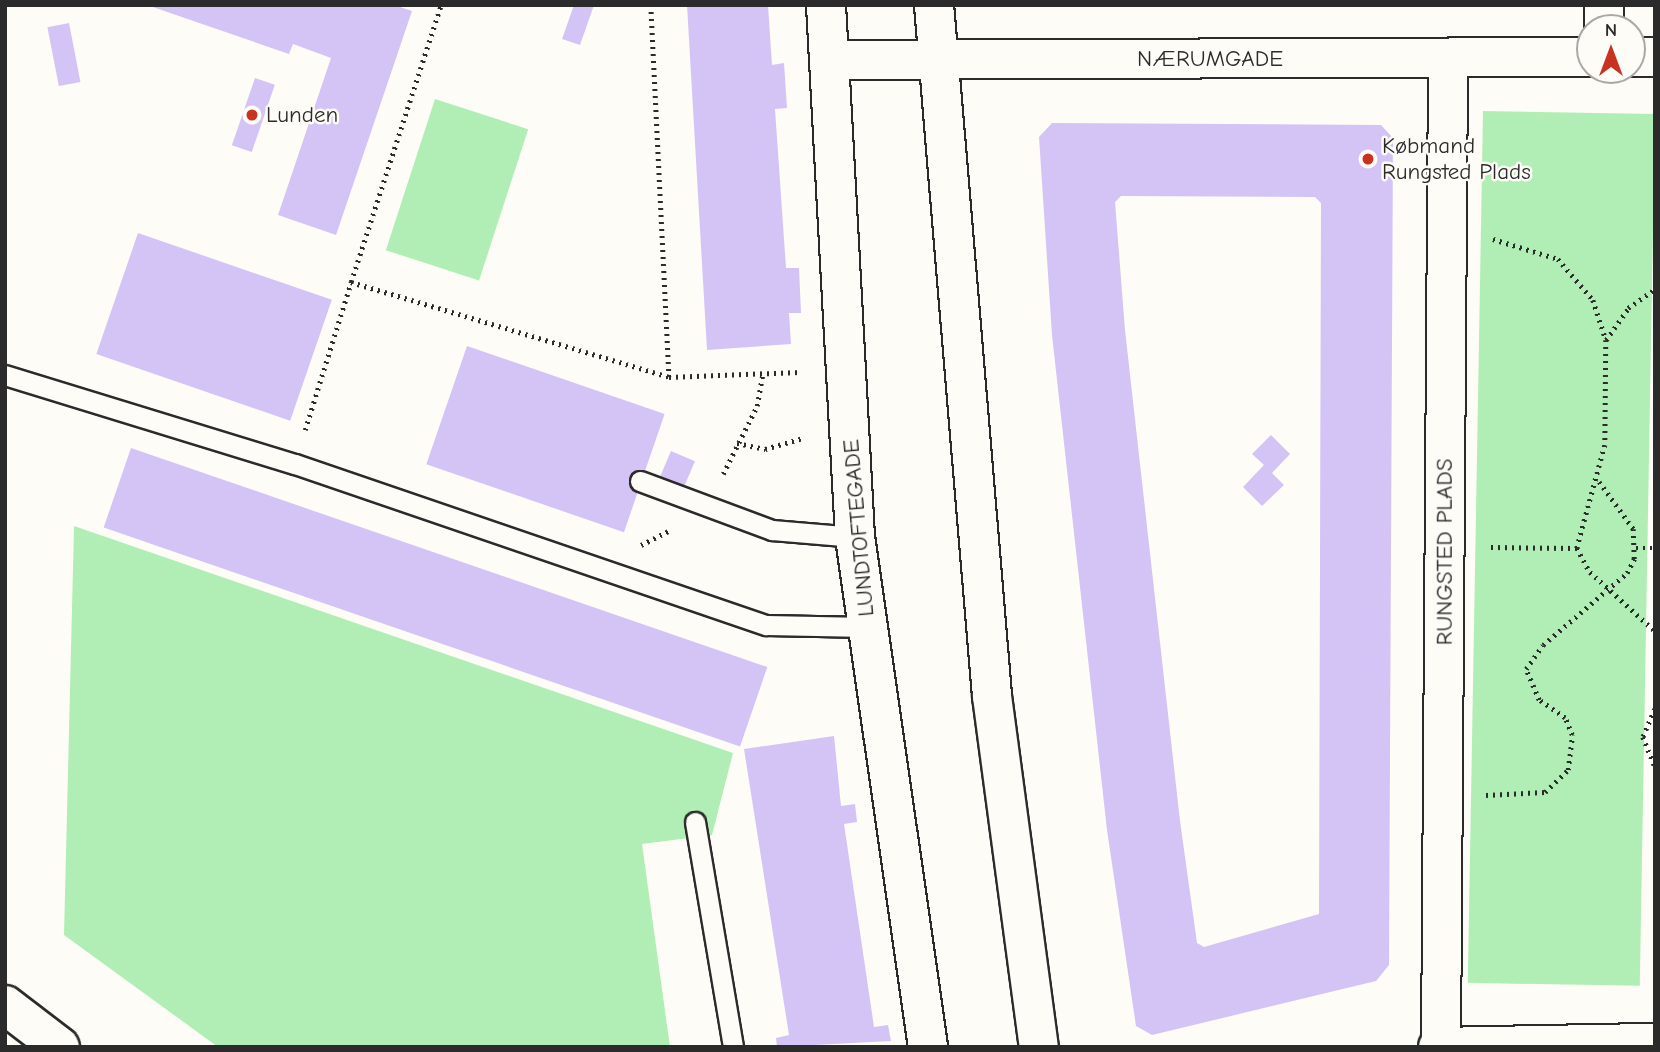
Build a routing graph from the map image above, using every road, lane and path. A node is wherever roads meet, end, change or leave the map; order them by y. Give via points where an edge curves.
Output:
1 (442, 5) edge
2 (651, 5) edge
3 (826, 5) edge
4 (934, 5) edge
5 (1576, 57) edge
6 (1448, 58) junction
7 (830, 60) junction
8 (940, 60) junction
9 (1447, 238) junction
10 (351, 282) junction
11 (1655, 289) edge
12 (1606, 340) junction
13 (848, 371) junction
14 (5, 375) edge
15 (669, 377) junction
16 (850, 433) junction
17 (737, 443) dead end
18 (295, 464) junction
19 (640, 481) dead end
20 (1599, 482) junction
21 (855, 537) junction
22 (1446, 547) junction
23 (1577, 548) junction
24 (1636, 548) junction
25 (1655, 548) edge
26 (1608, 590) junction
27 (867, 627) junction
28 (1655, 631) edge
29 (1655, 709) edge
30 (1655, 767) edge
31 (1443, 793) junction
32 (695, 822) dead end
33 (5, 1005) edge
34 (1655, 1043) edge
35 (1439, 1046) edge
36 (60, 1047) edge
37 (733, 1047) edge
38 (928, 1047) edge
39 (1040, 1047) edge

1 - 10 path
2 - 15 path
3 - 7 street, LUNDTOFTEGADE
4 - 8 street
5 - 6 street, NÆRUMGADE
6 - 8 street, NÆRUMGADE
6 - 9 street, RUNGSTED PLADS
7 - 8 street, NÆRUMGADE
7 - 13 street, LUNDTOFTEGADE
8 - 39 street via 992,696
9 - 12 path via 1521,243 1558,258 1593,300
9 - 22 street, RUNGSTED PLADS
10 - 15 path
10 - 18 path
11 - 12 path via 1628,308
12 - 20 path
13 - 15 path
13 - 16 street, LUNDTOFTEGADE
14 - 18 lane
16 - 17 path via 809,435 765,449
16 - 21 street, LUNDTOFTEGADE
18 - 27 lane via 766,625
19 - 21 lane via 772,530
20 - 23 path
20 - 24 path via 1627,516
21 - 27 street, LUNDTOFTEGADE
22 - 23 path
22 - 31 street, RUNGSTED PLADS
23 - 26 path
24 - 25 path
24 - 26 path via 1627,573
26 - 28 path
26 - 31 path via 1543,645 1526,669 1539,700 1565,718 1572,735 1573,752 1557,785 1526,797
27 - 38 street, LUNDTOFTEGADE
29 - 30 path via 1643,737
31 - 35 street, RUNGSTED PLADS
32 - 37 lane
33 - 36 street
34 - 35 street

